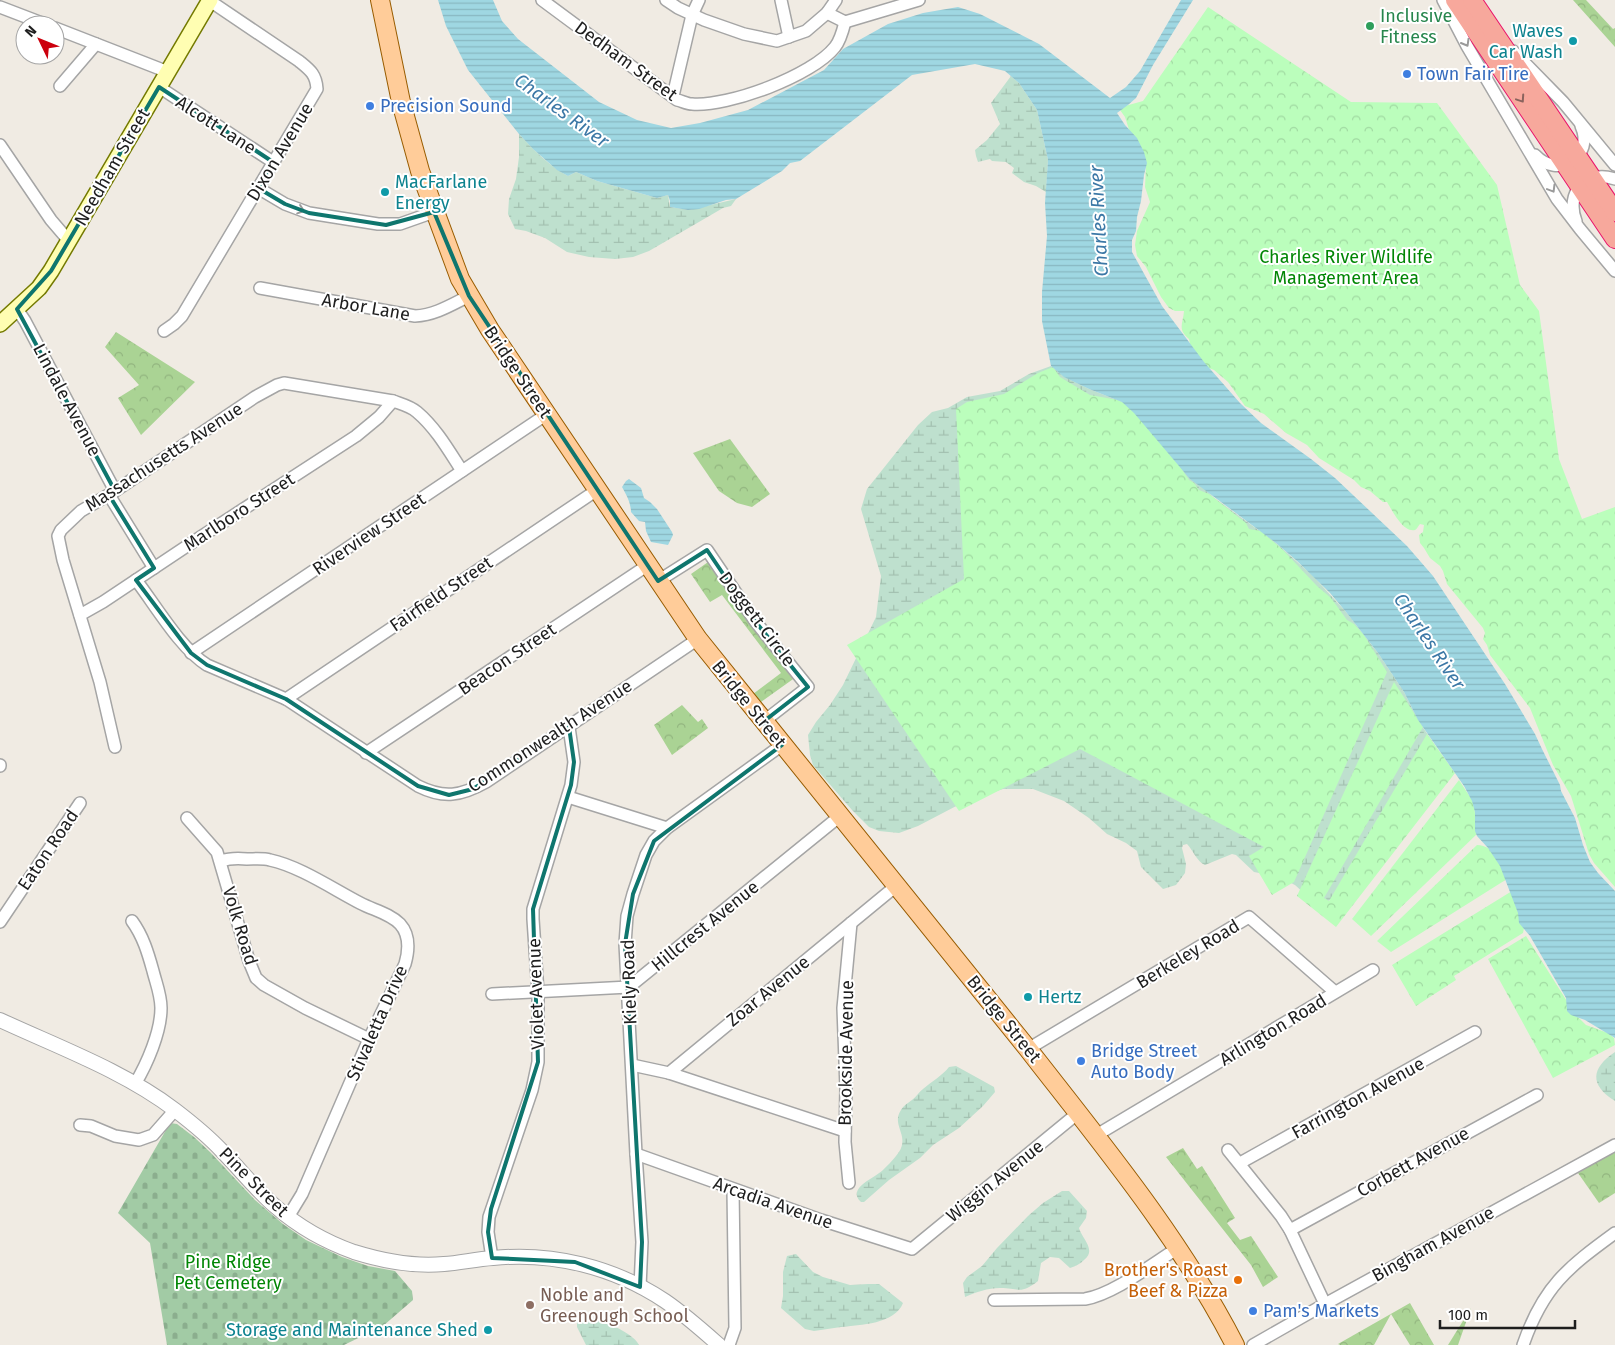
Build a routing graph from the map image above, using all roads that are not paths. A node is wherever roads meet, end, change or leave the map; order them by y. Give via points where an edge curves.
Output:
1 (380, 0) edge
2 (542, 0) edge
3 (666, 0) edge
4 (699, 0) edge
5 (781, 0) edge
6 (836, 0) edge
7 (919, 0) edge
8 (1444, 0) edge
9 (1455, 0) edge
10 (1472, 0) edge
11 (210, 1) edge
12 (0, 7) edge
13 (827, 13) junction
14 (21, 15) edge
15 (692, 15) junction
16 (845, 22) junction
17 (1490, 26) junction
18 (65, 32) edge
19 (789, 37) junction
20 (96, 44) junction
21 (168, 72) junction
22 (60, 86) dead end
23 (159, 87) junction
24 (673, 96) junction
25 (1575, 116) junction
26 (0, 145) edge
27 (1527, 147) junction
28 (1572, 160) junction
29 (273, 162) junction
30 (1615, 165) edge
31 (1615, 179) edge
32 (1586, 182) junction
33 (258, 188) junction
34 (434, 212) junction
35 (1615, 212) edge
36 (1580, 229) junction
37 (1615, 239) edge
38 (69, 241) junction
39 (1615, 271) edge
40 (260, 288) dead end
41 (469, 296) junction
42 (17, 309) junction
43 (0, 324) edge
44 (164, 331) dead end
45 (393, 401) junction
46 (547, 414) junction
47 (462, 471) junction
48 (597, 490) junction
49 (112, 493) junction
50 (648, 566) junction
51 (154, 568) junction
52 (136, 580) junction
53 (658, 581) junction
54 (80, 615) junction
55 (698, 639) junction
56 (191, 654) junction
57 (286, 699) junction
58 (763, 722) junction
59 (569, 727) junction
60 (782, 745) junction
61 (115, 747) dead end
62 (366, 753) junction
63 (568, 797) junction
64 (80, 803) dead end
65 (840, 816) junction
66 (187, 818) dead end
67 (667, 828) junction
68 (221, 861) junction
69 (896, 886) junction
70 (132, 921) dead end
71 (0, 922) edge
72 (851, 923) junction
73 (1373, 970) dead end
74 (629, 987) junction
75 (1336, 992) junction
76 (538, 993) junction
77 (492, 994) dead end
78 (0, 1020) edge
79 (1475, 1032) dead end
80 (369, 1039) junction
81 (1028, 1049) junction
82 (632, 1065) junction
83 (669, 1072) junction
84 (135, 1084) junction
85 (1537, 1095) dead end
86 (175, 1110) junction
87 (1078, 1113) junction
88 (80, 1124) dead end
89 (844, 1131) junction
90 (1095, 1136) junction
91 (1615, 1145) edge
92 (1228, 1150) dead end
93 (636, 1154) junction
94 (1240, 1163) junction
95 (849, 1184) dead end
96 (733, 1190) junction
97 (288, 1217) junction
98 (1290, 1230) junction
99 (1615, 1233) edge
100 (1178, 1248) junction
101 (912, 1249) joint
102 (492, 1258) junction
103 (640, 1287) junction
104 (994, 1300) dead end
105 (1324, 1304) junction
106 (720, 1345) edge
107 (729, 1345) edge
108 (1235, 1345) edge
109 (1253, 1345) edge
110 (1523, 1345) edge

1 - 34 main road, Bridge Street via 409,134
2 - 24 street, Dedham Street
3 - 15 street
4 - 15 street
5 - 19 street
6 - 13 street
7 - 16 street
8 -> 27 street via 1467,46
9 -> 28 highway
10 - 17 highway
11 - 21 main road, Needham Street
11 - 29 street, Dixon Avenue via 299,61 316,79 317,89
12 - 14 street
13 - 16 street
13 - 19 street via 806,31
15 - 19 street via 744,34 777,41
15 - 24 street
16 - 24 street, Dedham Street via 836,47 803,72 774,86 718,103 691,104
17 - 25 street
17 - 28 highway
18 - 20 street
20 - 21 street
20 - 22 street
21 - 23 main road, Needham Street
23 - 29 street, Alcott Lane
23 - 38 main road, Needham Street
25 - 28 street via 1582,126 1585,143
25 - 30 street
26 - 38 street
27 - 28 street via 1544,163 1559,166
27 -> 36 street
28 - 32 highway
29 - 33 street, Dixon Avenue
31 - 32 street via 1600,176
32 - 35 highway
32 - 36 street via 1575,192 1573,200 1572,208
32 - 37 highway
33 -> 34 street via 309,213 378,224 400,224
33 - 44 street, Dixon Avenue via 182,316
34 - 41 main road, Bridge Street
36 - 39 street
38 - 42 main road, Needham Street via 47,278
40 - 41 street, Arbor Lane via 415,316 434,313
41 - 46 main road, Bridge Street
42 - 43 main road, Needham Street
42 - 49 street, Lindale Avenue
45 - 47 street, Massachusetts Avenue via 417,412
45 - 49 street, Massachusetts Avenue via 284,383 277,385
45 - 51 street, Marlboro Street via 356,436
46 - 47 street, Riverview Street
46 - 48 main road, Bridge Street
47 - 56 street, Riverview Street
48 - 50 main road, Bridge Street
48 - 57 street, Fairfield Street
49 - 51 street, Lindale Avenue
49 - 54 street, Massachusetts Avenue via 81,511 58,536
50 - 53 main road, Bridge Street
50 - 62 street, Beacon Street
51 - 52 street, Marlboro Street
52 - 54 street, Marlboro Street
52 - 56 street, Commonwealth Avenue
53 - 55 main road, Bridge Street
53 - 58 street, Doggett Circle via 707,550 755,620 808,686
54 - 61 street, Massachusetts Avenue
55 - 58 main road, Bridge Street
55 - 59 street, Commonwealth Avenue
56 - 57 street, Commonwealth Avenue via 207,665
57 - 62 street, Commonwealth Avenue
58 - 60 main road, Bridge Street
59 - 62 street, Commonwealth Avenue via 486,782 460,793 428,791
59 - 63 street, Violet Avenue via 574,762
60 - 65 main road, Bridge Street
60 - 67 street, Kiely Road
63 - 67 street
63 - 76 street, Violet Avenue via 534,909
64 - 71 street, Eaton Road
65 - 69 main road, Bridge Street
65 - 74 street, Hillcrest Avenue
66 - 68 street, Volk Road via 212,845
67 - 74 street, Kiely Road via 646,855 627,916
68 - 80 street, Volk Road via 256,978 305,1008
68 - 80 street, Stivaletta Drive via 230,858 279,862 388,915 401,925 409,950
69 - 72 street, Zoar Avenue
69 - 81 main road, Bridge Street
70 - 84 street via 148,953 161,1009 153,1044
72 - 83 street, Zoar Avenue
72 - 89 street, Brookside Avenue via 843,1008
73 - 75 street, Arlington Road
74 - 76 street
74 - 82 street, Kiely Road
75 - 81 street, Berkeley Road via 1249,917
75 - 90 street, Arlington Road
76 - 77 street
76 - 102 street, Violet Avenue via 538,1062 532,1090 489,1217
78 - 84 street, Pine Street
79 - 94 street, Farrington Avenue
80 - 97 street, Stivaletta Drive via 302,1194
81 - 87 main road, Bridge Street
82 - 83 street
82 - 93 street, Kiely Road
83 - 89 street
84 - 86 street, Pine Street
85 - 98 street, Corbett Avenue
86 - 88 street via 153,1135 139,1140
86 - 97 street, Pine Street via 216,1145
87 - 90 main road, Bridge Street
87 - 101 street, Wiggin Avenue
89 - 95 street, Brookside Avenue
90 - 100 main road, Bridge Street
91 - 105 street, Bingham Avenue
92 - 94 street
93 - 96 street, Arcadia Avenue
93 - 103 street, Kiely Road via 642,1242
94 - 98 street
96 - 101 street, Arcadia Avenue
96 - 107 street via 735,1328
97 - 102 street, Pine Street via 328,1241 379,1259 432,1265
98 - 105 street
99 - 110 street via 1580,1259 1557,1282 1538,1308
100 - 104 street via 1095,1298
100 - 108 main road, Bridge Street
102 - 103 street, Pine Street via 536,1257 575,1262 614,1274
103 - 106 street, Pine Street via 670,1305
105 - 109 street, Bingham Avenue

